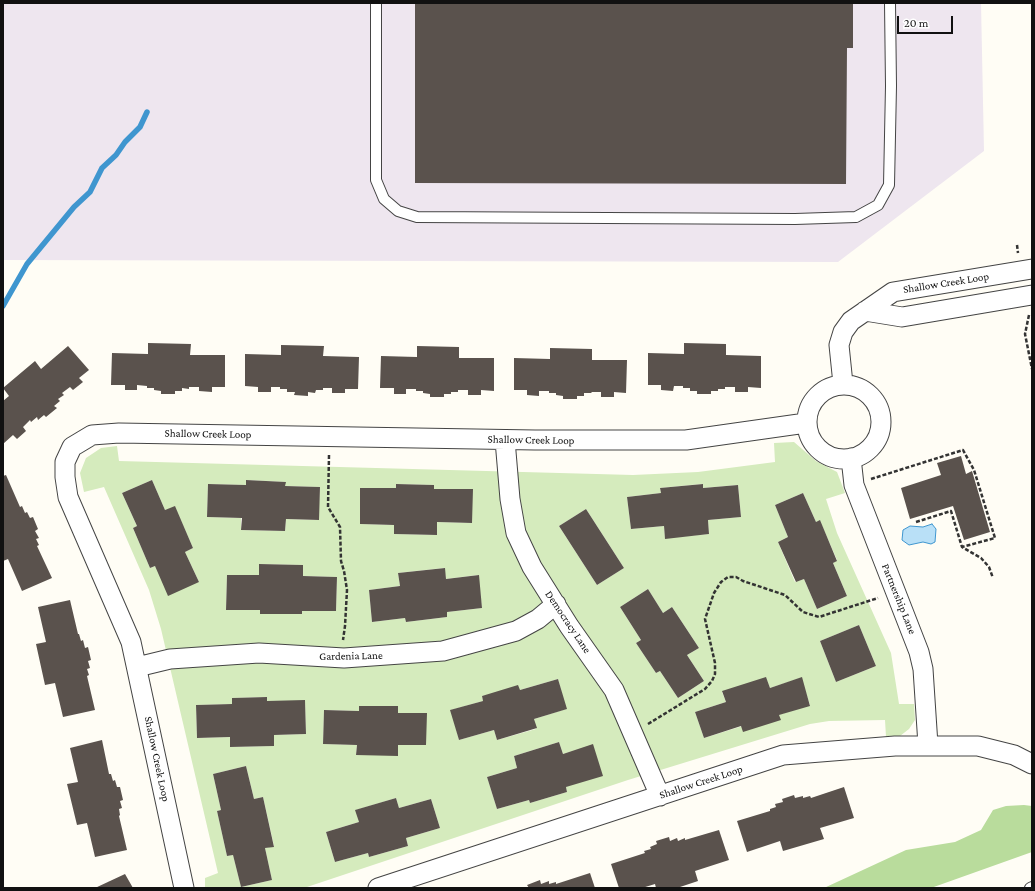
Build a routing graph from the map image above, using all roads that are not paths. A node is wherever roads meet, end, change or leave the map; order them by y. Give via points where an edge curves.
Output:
1 (376, 3) edge
2 (890, 3) edge
3 (1032, 269) edge
4 (1032, 295) edge
5 (865, 311) junction
6 (843, 384) junction
7 (806, 423) junction
8 (506, 440) junction
9 (851, 458) junction
10 (556, 604) junction
11 (137, 667) junction
12 (928, 745) junction
13 (1032, 764) edge
14 (660, 796) junction
15 (184, 888) edge
16 (378, 888) edge

1 - 2 lane via 376,180 384,199 398,211 417,217 794,219 856,217 878,204 889,185 892,86
3 - 5 street, Shallow Creek Loop via 893,292
4 - 5 street via 902,317
5 - 6 street, Shallow Creek Loop via 851,321 843,332 839,346
6 - 7 street via 821,392 808,411
6 - 9 street via 865,391 874,399 881,420 880,432 875,442 867,451
7 - 8 street, Shallow Creek Loop via 686,440
7 - 9 street via 814,444 823,452 834,457
8 - 10 street, Democracy Lane via 510,499 516,533 532,567
8 - 11 street, Shallow Creek Loop via 119,433 92,435 72,448 65,462 64,478 68,497 131,642
9 - 12 street, Partnership Lane via 854,485 914,635 923,670
10 - 11 street, Gardenia Lane via 538,619 516,631 442,651 339,658 259,653 170,659
10 - 14 street, Democracy Lane via 614,690
11 - 15 street, Shallow Creek Loop
12 - 13 street, Shallow Creek Loop via 978,746 1014,755
12 - 14 street, Shallow Creek Loop via 783,756
14 - 16 street, Shallow Creek Loop

